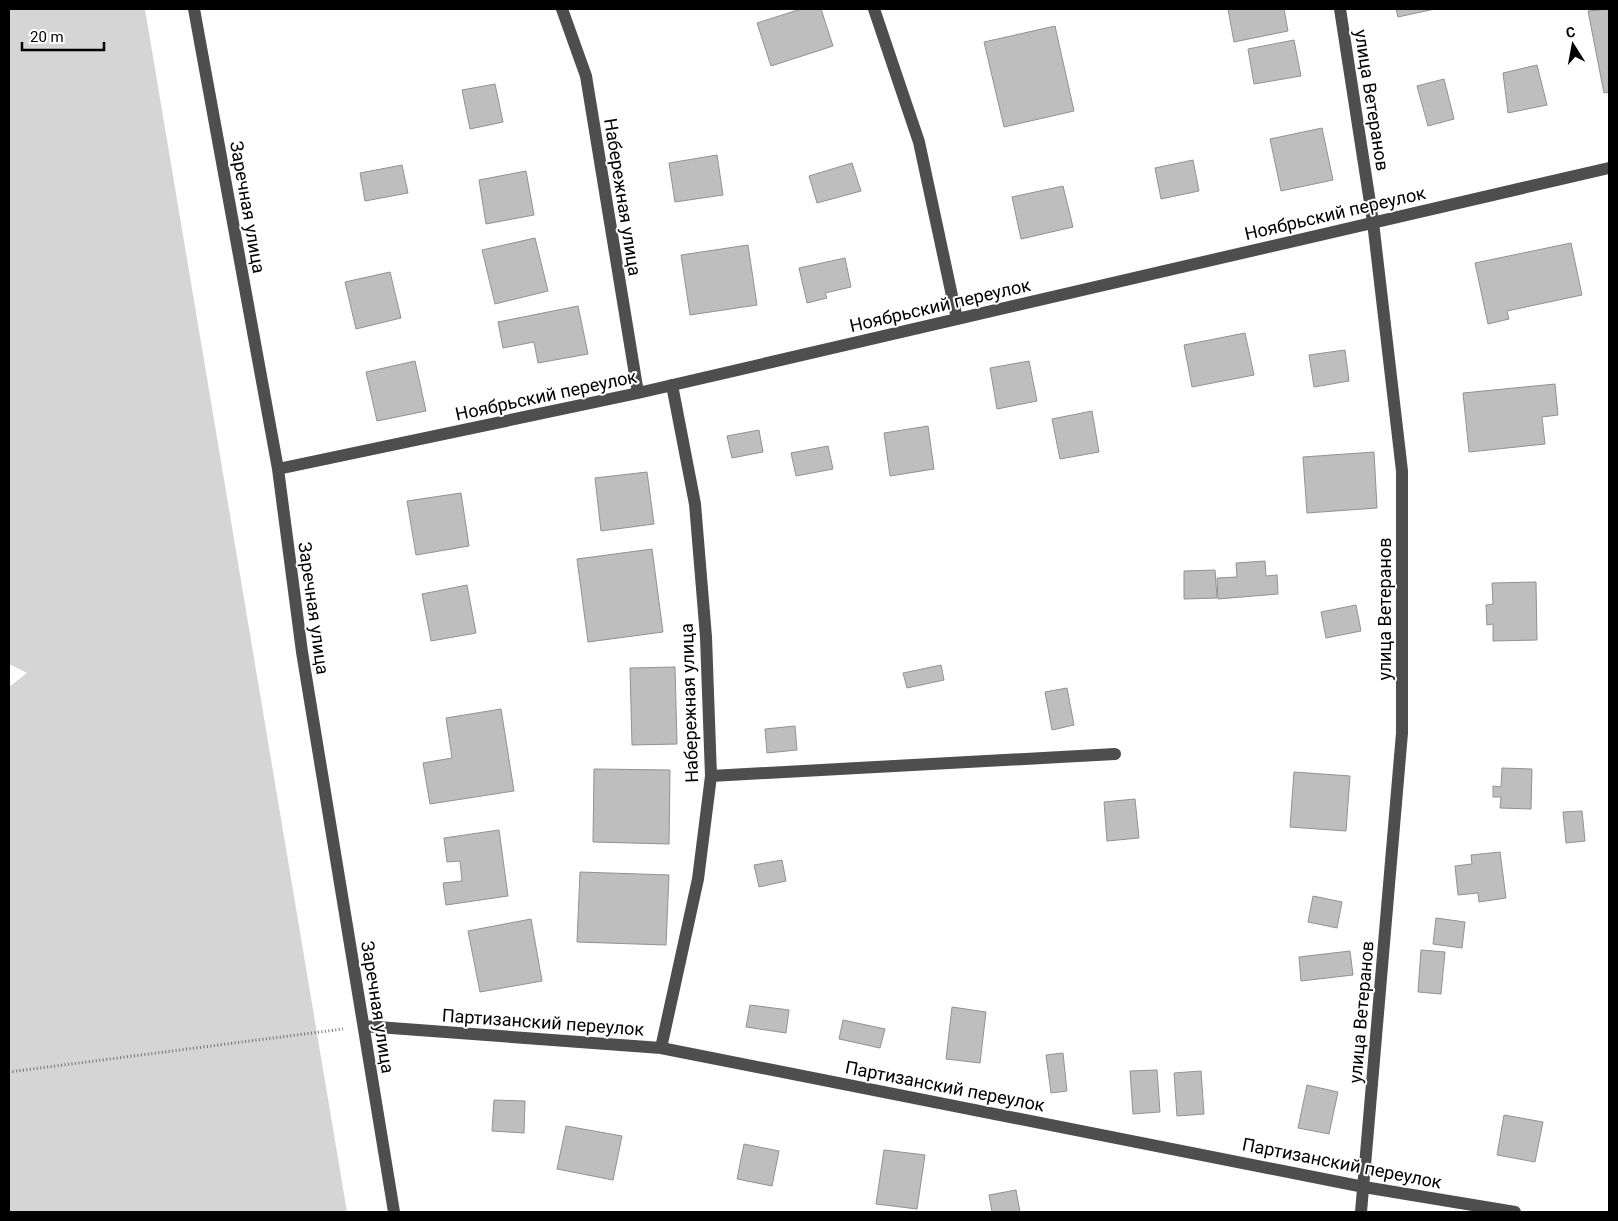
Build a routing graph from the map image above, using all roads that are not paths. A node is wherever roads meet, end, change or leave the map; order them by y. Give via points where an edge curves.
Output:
1 (194, 9) edge
2 (562, 9) edge
3 (874, 9) edge
4 (1340, 9) edge
5 (1609, 168) edge
6 (1373, 222) junction
7 (957, 318) junction
8 (672, 385) junction
9 (638, 393) junction
10 (278, 469) junction
11 (1114, 754) dead end
12 (711, 776) junction
13 (364, 1026) junction
14 (661, 1048) junction
15 (1364, 1187) junction
16 (394, 1212) edge
17 (1360, 1212) edge
18 (1515, 1212) edge

1 - 10 street, Заречная улица
2 - 9 street, Набережная улица via 586,76
3 - 7 street via 919,142
4 - 6 street, улица Ветеранов
5 - 6 street, Ноябрьский переулок
6 - 7 street, Ноябрьский переулок
6 - 15 street, улица Ветеранов via 1402,471 1402,734
7 - 8 street, Ноябрьский переулок
8 - 9 street, Ноябрьский переулок
8 - 12 street, Набережная улица via 695,504 706,637
9 - 10 street, Ноябрьский переулок
10 - 13 street, Заречная улица via 302,652
11 - 12 street
12 - 14 street, Набережная улица via 698,879
13 - 14 street, Партизанский переулок
13 - 16 street, Заречная улица
14 - 15 street, Партизанский переулок
15 - 17 street, улица Ветеранов
15 - 18 street, Партизанский переулок

